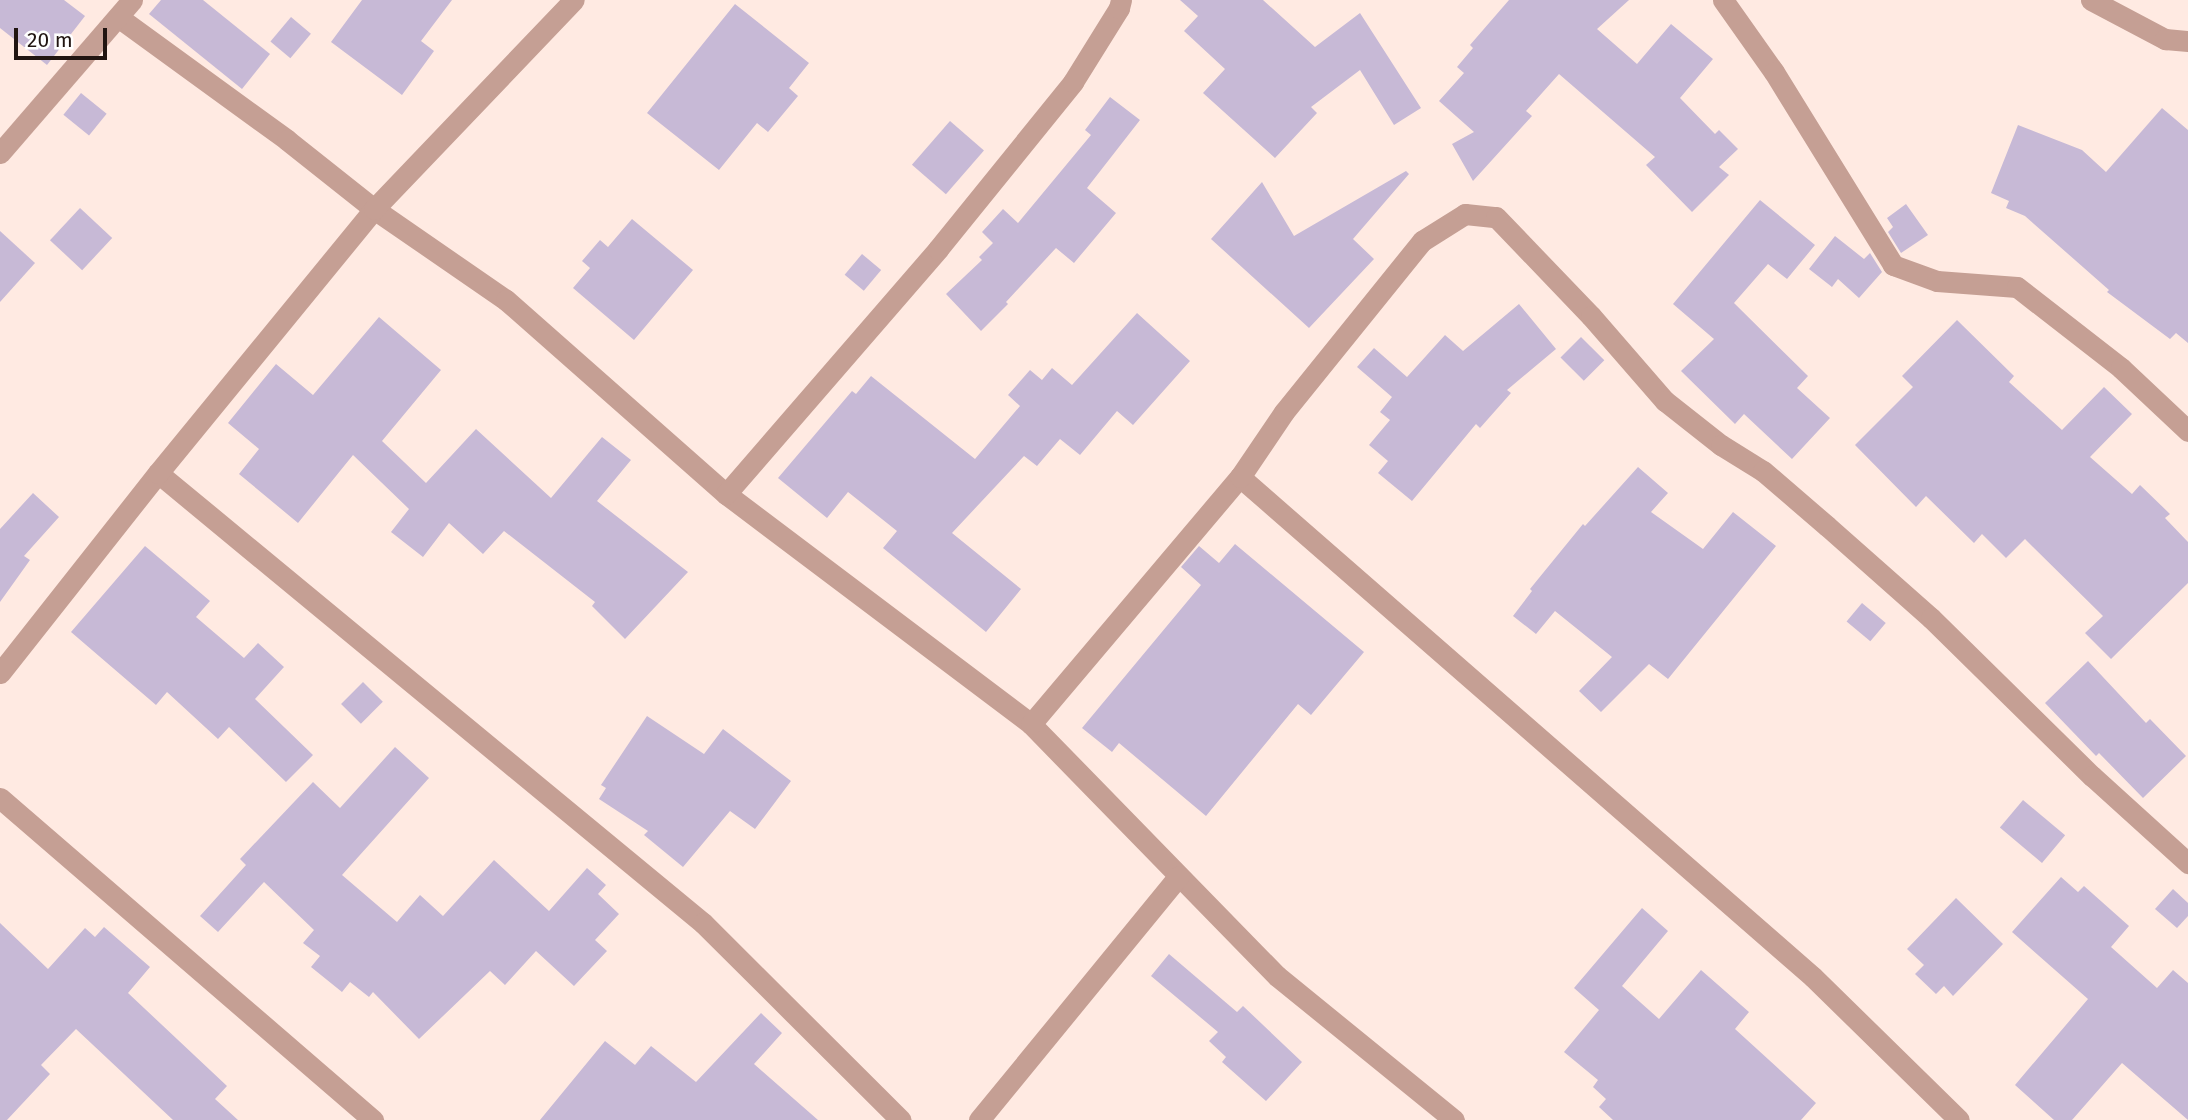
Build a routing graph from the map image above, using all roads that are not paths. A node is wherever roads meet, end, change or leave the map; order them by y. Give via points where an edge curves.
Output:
1 (132, 0) edge
2 (574, 0) edge
3 (1121, 0) edge
4 (1723, 0) edge
5 (2091, 0) edge
6 (118, 17) junction
7 (2188, 41) edge
8 (0, 153) edge
9 (373, 209) junction
10 (2188, 431) edge
11 (158, 473) junction
12 (1240, 477) junction
13 (726, 494) junction
14 (0, 673) edge
15 (1031, 724) junction
16 (0, 798) edge
17 (2188, 863) edge
18 (1179, 876) junction
19 (373, 1120) edge
20 (901, 1120) edge
21 (979, 1120) edge
22 (1454, 1120) edge
23 (1959, 1120) edge

1 - 6 street
2 - 9 street
3 - 13 street via 1073,82 938,249
4 - 10 street via 1774,72 1893,265 1937,281 2017,287 2121,368
5 - 7 street via 2165,39
6 - 8 street
6 - 9 street
9 - 11 street
9 - 13 street via 506,300
11 - 14 street
11 - 20 street via 703,923
12 - 15 street
12 - 17 street via 1284,412 1422,241 1465,214 1496,217 1665,401 1763,471 1848,544
12 - 23 street via 1813,977
13 - 15 street
15 - 18 street
16 - 19 street
18 - 21 street
18 - 22 street via 1277,976

